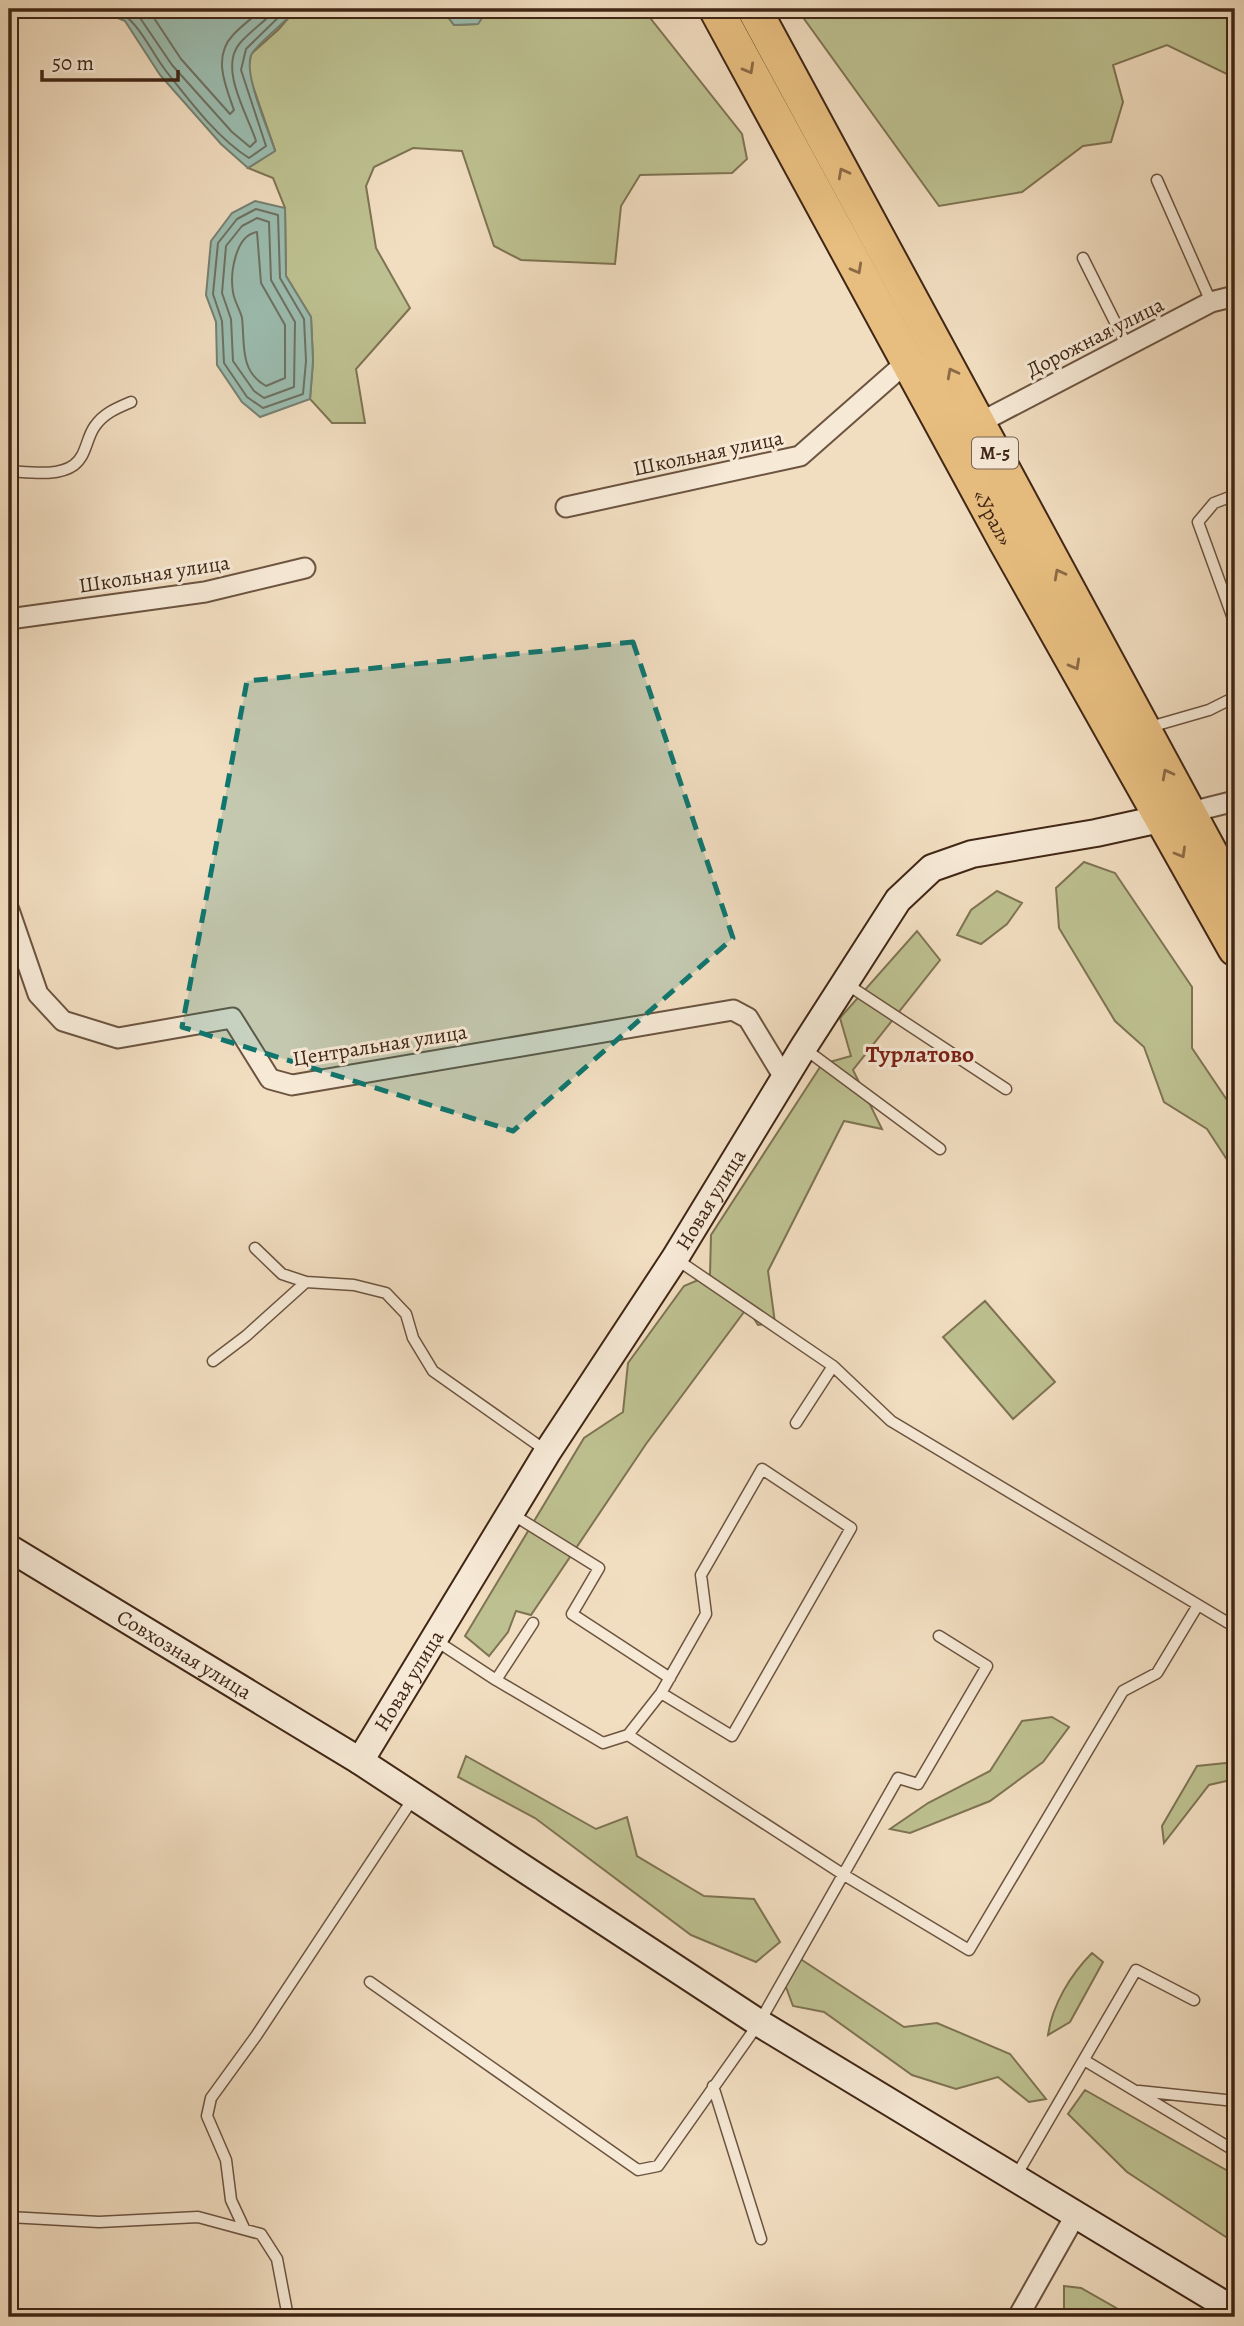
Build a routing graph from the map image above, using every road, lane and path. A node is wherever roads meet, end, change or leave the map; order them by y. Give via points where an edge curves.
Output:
1 (716, 9) edge
2 (754, 9) edge
3 (1157, 180) dead end
4 (1083, 258) dead end
5 (1235, 296) edge
6 (1212, 302) junction
7 (1127, 346) junction
8 (909, 359) junction
9 (131, 402) dead end
10 (979, 423) junction
11 (9, 471) edge
12 (1235, 495) edge
13 (566, 507) dead end
14 (305, 568) dead end
15 (9, 619) edge
16 (1235, 624) edge
17 (1235, 697) edge
18 (1142, 729) junction
19 (1136, 773) junction
20 (1235, 802) edge
21 (1174, 816) junction
22 (1117, 827) junction
23 (1235, 898) edge
24 (9, 910) edge
25 (1235, 949) edge
26 (845, 983) junction
27 (803, 1048) junction
28 (785, 1079) junction
29 (1006, 1089) dead end
30 (940, 1149) dead end
31 (255, 1248) dead end
32 (675, 1258) junction
33 (306, 1282) junction
34 (213, 1361) dead end
35 (833, 1366) junction
36 (796, 1423) dead end
37 (548, 1451) junction
38 (512, 1514) junction
39 (9, 1548) edge
40 (1198, 1605) junction
41 (533, 1623) dead end
42 (1235, 1627) edge
43 (939, 1636) dead end
44 (434, 1639) junction
45 (670, 1678) junction
46 (496, 1680) junction
47 (661, 1693) junction
48 (628, 1735) junction
49 (360, 1761) junction
50 (414, 1796) junction
51 (844, 1875) junction
52 (370, 1982) dead end
53 (1194, 2000) dead end
54 (759, 2023) junction
55 (1084, 2060) junction
56 (713, 2086) junction
57 (1135, 2091) junction
58 (1235, 2101) edge
59 (1235, 2151) edge
60 (1016, 2176) junction
61 (1075, 2216) junction
62 (9, 2217) edge
63 (244, 2228) junction
64 (761, 2239) dead end
65 (1235, 2311) edge
66 (288, 2317) edge
67 (1018, 2317) edge

1 -> 8 highway, «Урал» / М-5
10 -> 2 highway, «Урал» / М-5
3 - 6 lane
4 - 7 lane
5 - 6 street, Дорожная улица
6 - 7 street, Дорожная улица
7 - 10 street, Дорожная улица
8 - 13 street, Школьная улица via 800,456
8 -> 19 highway, «Урал» / М-5
9 - 11 lane via 112,410 94,427 84,453 73,466 51,472
18 -> 10 highway, «Урал» / М-5
12 - 16 lane via 1214,503 1198,522
14 - 15 street, Школьная улица via 205,592
17 - 18 lane via 1209,710
21 -> 18 highway, «Урал» / М-5
19 - 21 highway, «Урал» / М-5
19 - 22 street via 1136,797
20 - 21 street
21 - 22 street, Новая улица
21 - 23 highway, «Урал» / М-5
21 -> 25 highway, «Урал» / М-5
22 - 26 street, Новая улица via 972,854 932,868 898,900
24 - 28 street, Центральная улица via 38,994 63,1021 118,1038 232,1018 270,1079 292,1084 733,1010 748,1018
26 - 27 street, Новая улица
26 - 29 lane
27 - 28 street, Новая улица
27 - 30 lane
28 - 32 street, Новая улица
31 - 33 lane via 282,1274
32 - 35 lane
32 - 37 street, Новая улица
33 - 34 lane
33 - 37 lane via 354,1285 386,1293 406,1314 413,1338 433,1371
35 - 36 lane
35 - 40 lane via 891,1421
37 - 38 street, Новая улица
38 - 44 street, Новая улица
38 - 45 lane via 599,1567 572,1615
39 - 49 street, Совхозная улица
40 - 42 lane
40 - 51 lane via 1157,1673 1123,1691 969,1950
41 - 46 lane
43 - 51 lane via 987,1666 918,1784 898,1778
44 - 46 lane
44 - 49 street, Новая улица
45 - 47 lane
45 - 47 lane via 706,1614 701,1576 762,1469 851,1528 732,1736
46 - 48 lane via 603,1743
47 - 48 lane
48 - 51 lane
49 - 50 street, Совхозная улица
50 - 54 street, Совхозная улица
50 - 63 lane via 211,2098 207,2116 226,2160 231,2200
51 - 54 lane
52 - 56 lane via 638,2170 658,2166
53 - 55 lane via 1136,1970
54 - 56 lane
54 - 60 street, Совхозная улица
55 - 57 lane
55 - 60 lane
56 - 64 lane
57 - 58 lane
57 - 59 lane
60 - 61 street, Совхозная улица
61 - 65 street, Совхозная улица
61 - 67 street
62 - 63 lane via 99,2222 198,2217
63 - 66 lane via 261,2234 277,2259

